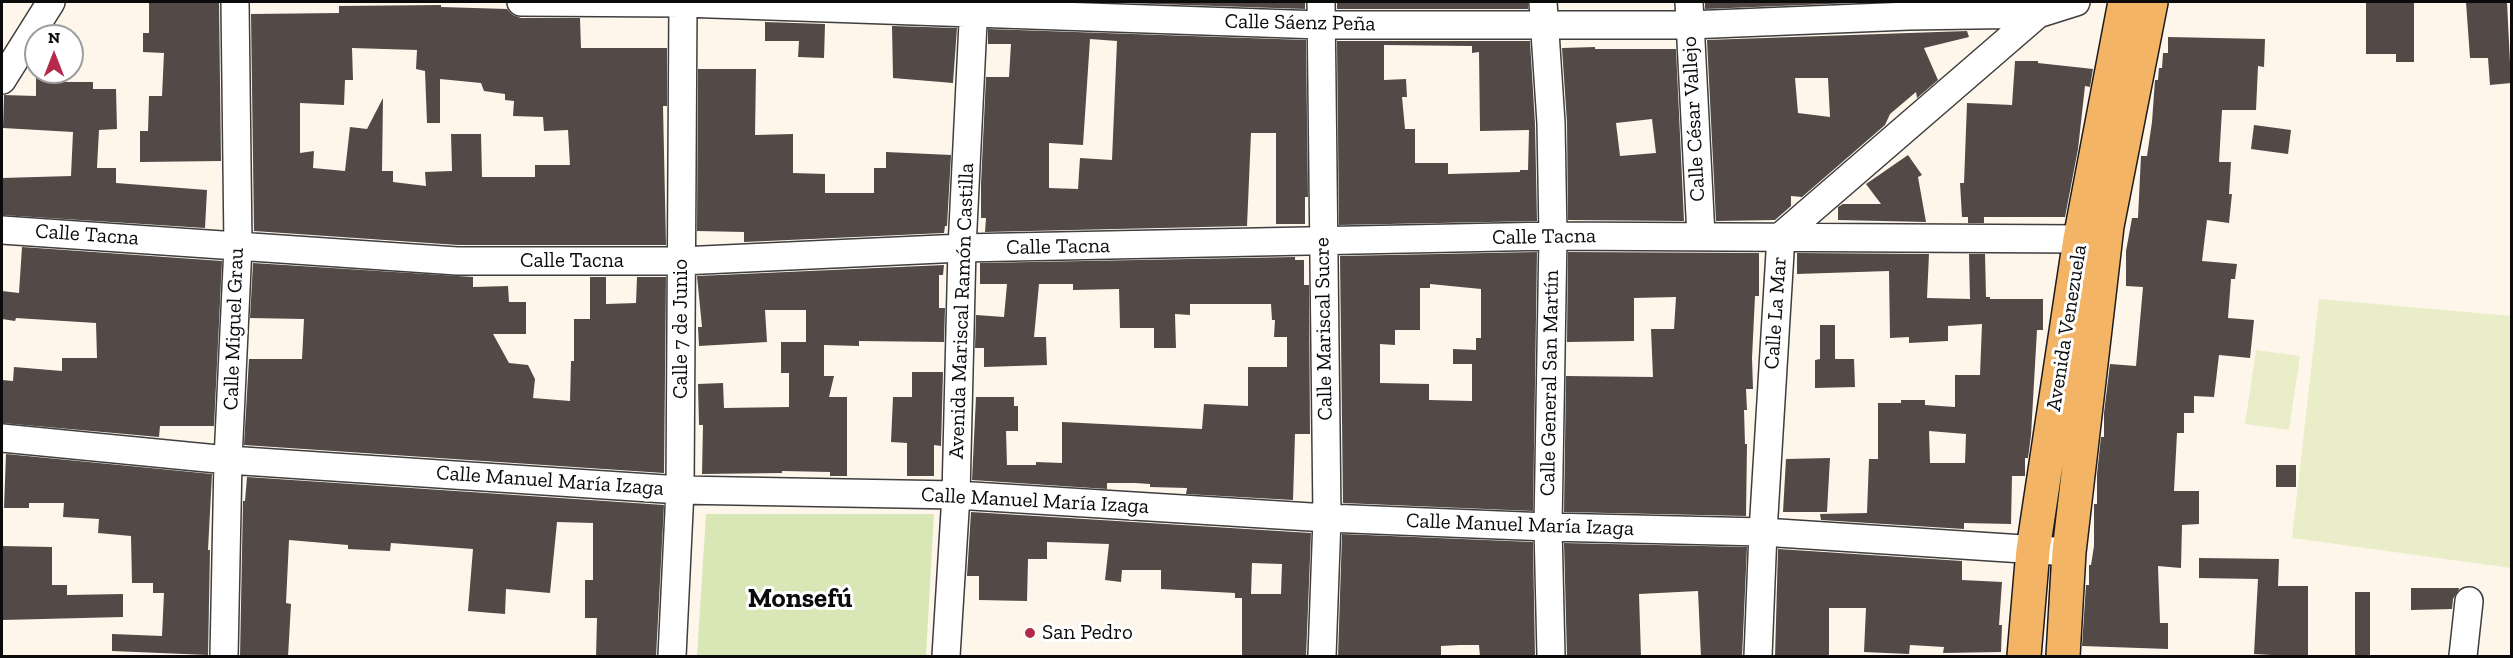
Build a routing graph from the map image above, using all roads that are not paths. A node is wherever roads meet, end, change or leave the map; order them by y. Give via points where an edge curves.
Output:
1 (51, 2) edge
2 (235, 2) edge
3 (521, 2) edge
4 (683, 2) edge
5 (2076, 2) edge
6 (2126, 2) edge
7 (2151, 2) edge
8 (974, 7) edge
9 (1321, 13) edge
10 (1544, 13) edge
11 (1689, 13) edge
12 (2038, 14) junction
13 (2, 80) edge
14 (2, 230) edge
15 (1553, 236) junction
16 (1701, 236) junction
17 (1781, 236) junction
18 (2080, 239) junction
19 (1323, 242) junction
20 (238, 246) junction
21 (962, 249) junction
22 (681, 261) junction
23 (2, 438) edge
24 (228, 460) junction
25 (680, 489) junction
26 (956, 495) junction
27 (1327, 518) junction
28 (1548, 527) junction
29 (1763, 532) junction
30 (2033, 550) junction
31 (2069, 552) junction
32 (2469, 601) dead end
33 (224, 657) edge
34 (672, 657) edge
35 (946, 657) edge
36 (1322, 657) edge
37 (1551, 657) edge
38 (1758, 657) edge
39 (2024, 657) edge
40 (2062, 657) edge
41 (2463, 657) edge

1 - 13 street
2 - 20 street, Calle Miguel Grau
3 - 4 street, Calle Sáenz Peña
4 - 8 street, Calle Sáenz Peña
4 - 22 street, Calle 7 de Junio
5 - 12 street, Calle Sáenz Peña
6 - 18 main road, Avenida Venezuela
7 - 31 main road, Avenida Venezuela via 2107,226
8 - 9 street, Calle Sáenz Peña
8 - 21 street, Avenida Mariscal Ramón Castilla
9 - 10 street, Calle Sáenz Peña
9 - 19 street, Calle Mariscal Sucre
10 - 11 street, Calle Sáenz Peña
10 - 15 street, Calle General San Martín
11 - 12 street, Calle Sáenz Peña
11 - 16 street, Calle César Vallejo
12 - 17 street, Calle La Mar
14 - 20 street, Calle Tacna
15 - 16 street, Calle Tacna
15 - 19 street, Calle Tacna
15 - 28 street, Calle General San Martín
16 - 17 street, Calle Tacna
17 - 18 street, Calle Tacna
17 - 29 street, Calle La Mar
18 - 30 main road, Avenida Venezuela
19 - 21 street, Calle Tacna
19 - 27 street, Calle Mariscal Sucre
20 - 22 street, Calle Tacna via 457,261
20 - 24 street, Calle Miguel Grau
21 - 22 street, Calle Tacna
21 - 26 street, Avenida Mariscal Ramón Castilla
22 - 25 street, Calle 7 de Junio
23 - 24 street, Calle Manuel María Izaga
24 - 25 street, Calle Manuel María Izaga
24 - 33 street, Calle Miguel Grau
25 - 26 street, Calle Manuel María Izaga
25 - 34 street, Calle 7 de Junio
26 - 27 street, Calle Manuel María Izaga
26 - 35 street, Avenida Mariscal Ramón Castilla
27 - 28 street, Calle Manuel María Izaga
27 - 36 street, Calle Mariscal Sucre
28 - 29 street, Calle Manuel María Izaga
28 - 37 street, Calle General San Martín
29 - 30 street, Calle Manuel María Izaga
29 - 38 street, Calle La Mar
30 - 31 street, Calle Manuel María Izaga
30 - 39 main road, Avenida Venezuela
31 - 40 main road, Avenida Venezuela
32 - 41 street

